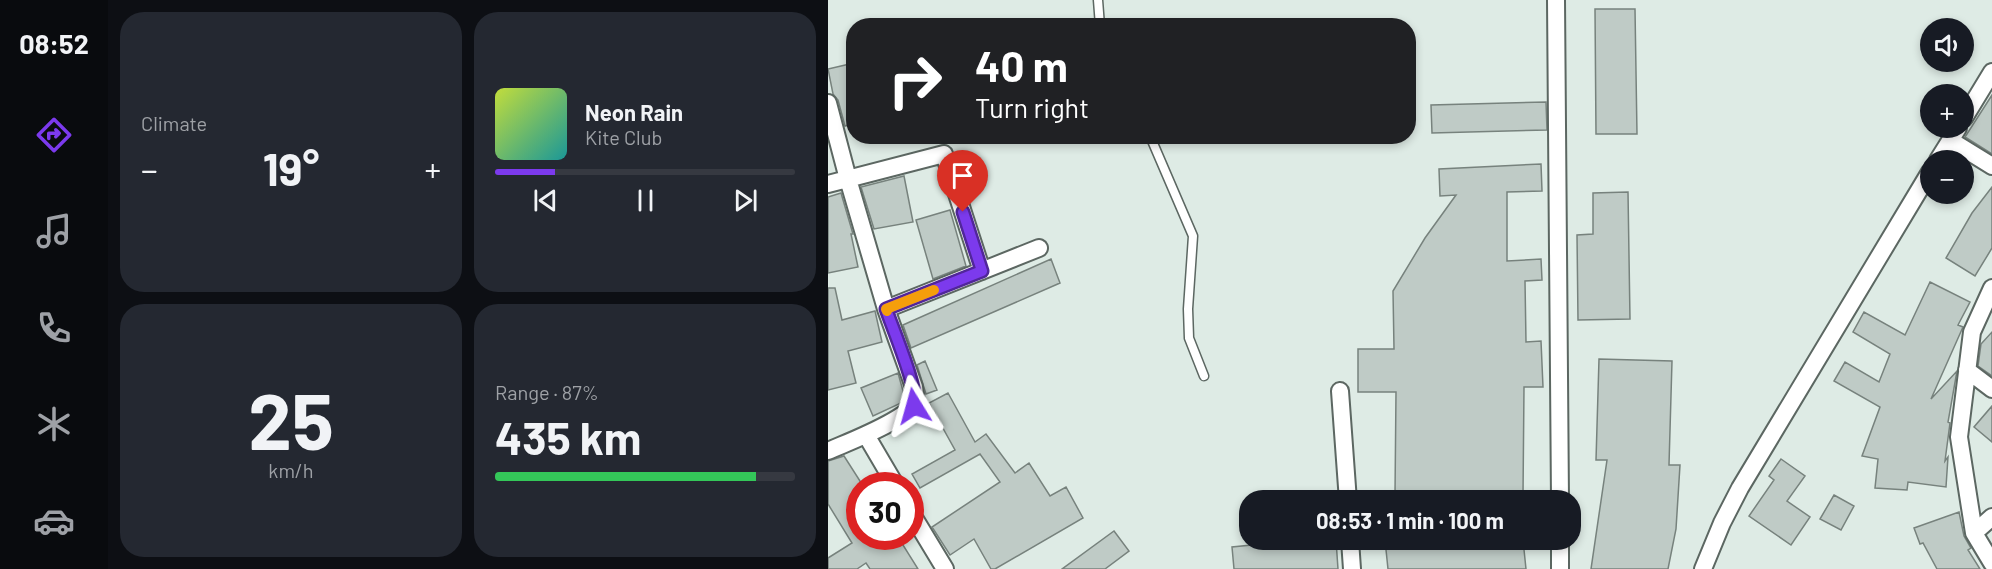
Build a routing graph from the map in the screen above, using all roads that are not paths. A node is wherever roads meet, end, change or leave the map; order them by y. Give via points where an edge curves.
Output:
1 (1098, 0) edge
2 (1556, 0) edge
3 (1099, 18) edge
4 (1992, 72) edge
5 (1974, 102) edge
6 (828, 103) edge
7 (1959, 138) edge
8 (1153, 144) edge
9 (1992, 166) edge
10 (848, 179) junction
11 (828, 184) edge
12 (1920, 189) edge
13 (1039, 248) dead end
14 (982, 271) junction
15 (1992, 288) edge
16 (886, 309) junction
17 (1967, 370) junction
18 (1204, 376) dead end
19 (1992, 389) edge
20 (1340, 392) dead end
21 (866, 435) junction
22 (828, 451) edge
23 (888, 472) edge
24 (1347, 490) edge
25 (1560, 490) edge
26 (1992, 517) edge
27 (1974, 533) junction
28 (924, 534) edge
29 (1351, 550) edge
30 (1560, 550) edge
31 (1992, 563) edge
32 (945, 569) edge
33 (1352, 569) edge
34 (1560, 569) edge
35 (1703, 569) edge

1 - 3 lane
2 - 25 street
4 - 5 street
6 - 10 street
7 - 9 street
8 - 18 lane via 1193,236 1189,338
10 - 11 street
10 - 14 street via 944,154
10 - 16 street
12 - 35 street via 1740,488
13 - 14 street
14 - 16 street
15 - 17 street via 1972,332
16 - 21 street via 916,401 909,411
17 - 19 street
17 - 27 street via 1959,437
20 - 24 street
21 - 22 street
21 - 23 street
26 - 27 street
27 - 31 street
28 - 32 street
29 - 33 street
30 - 34 street

